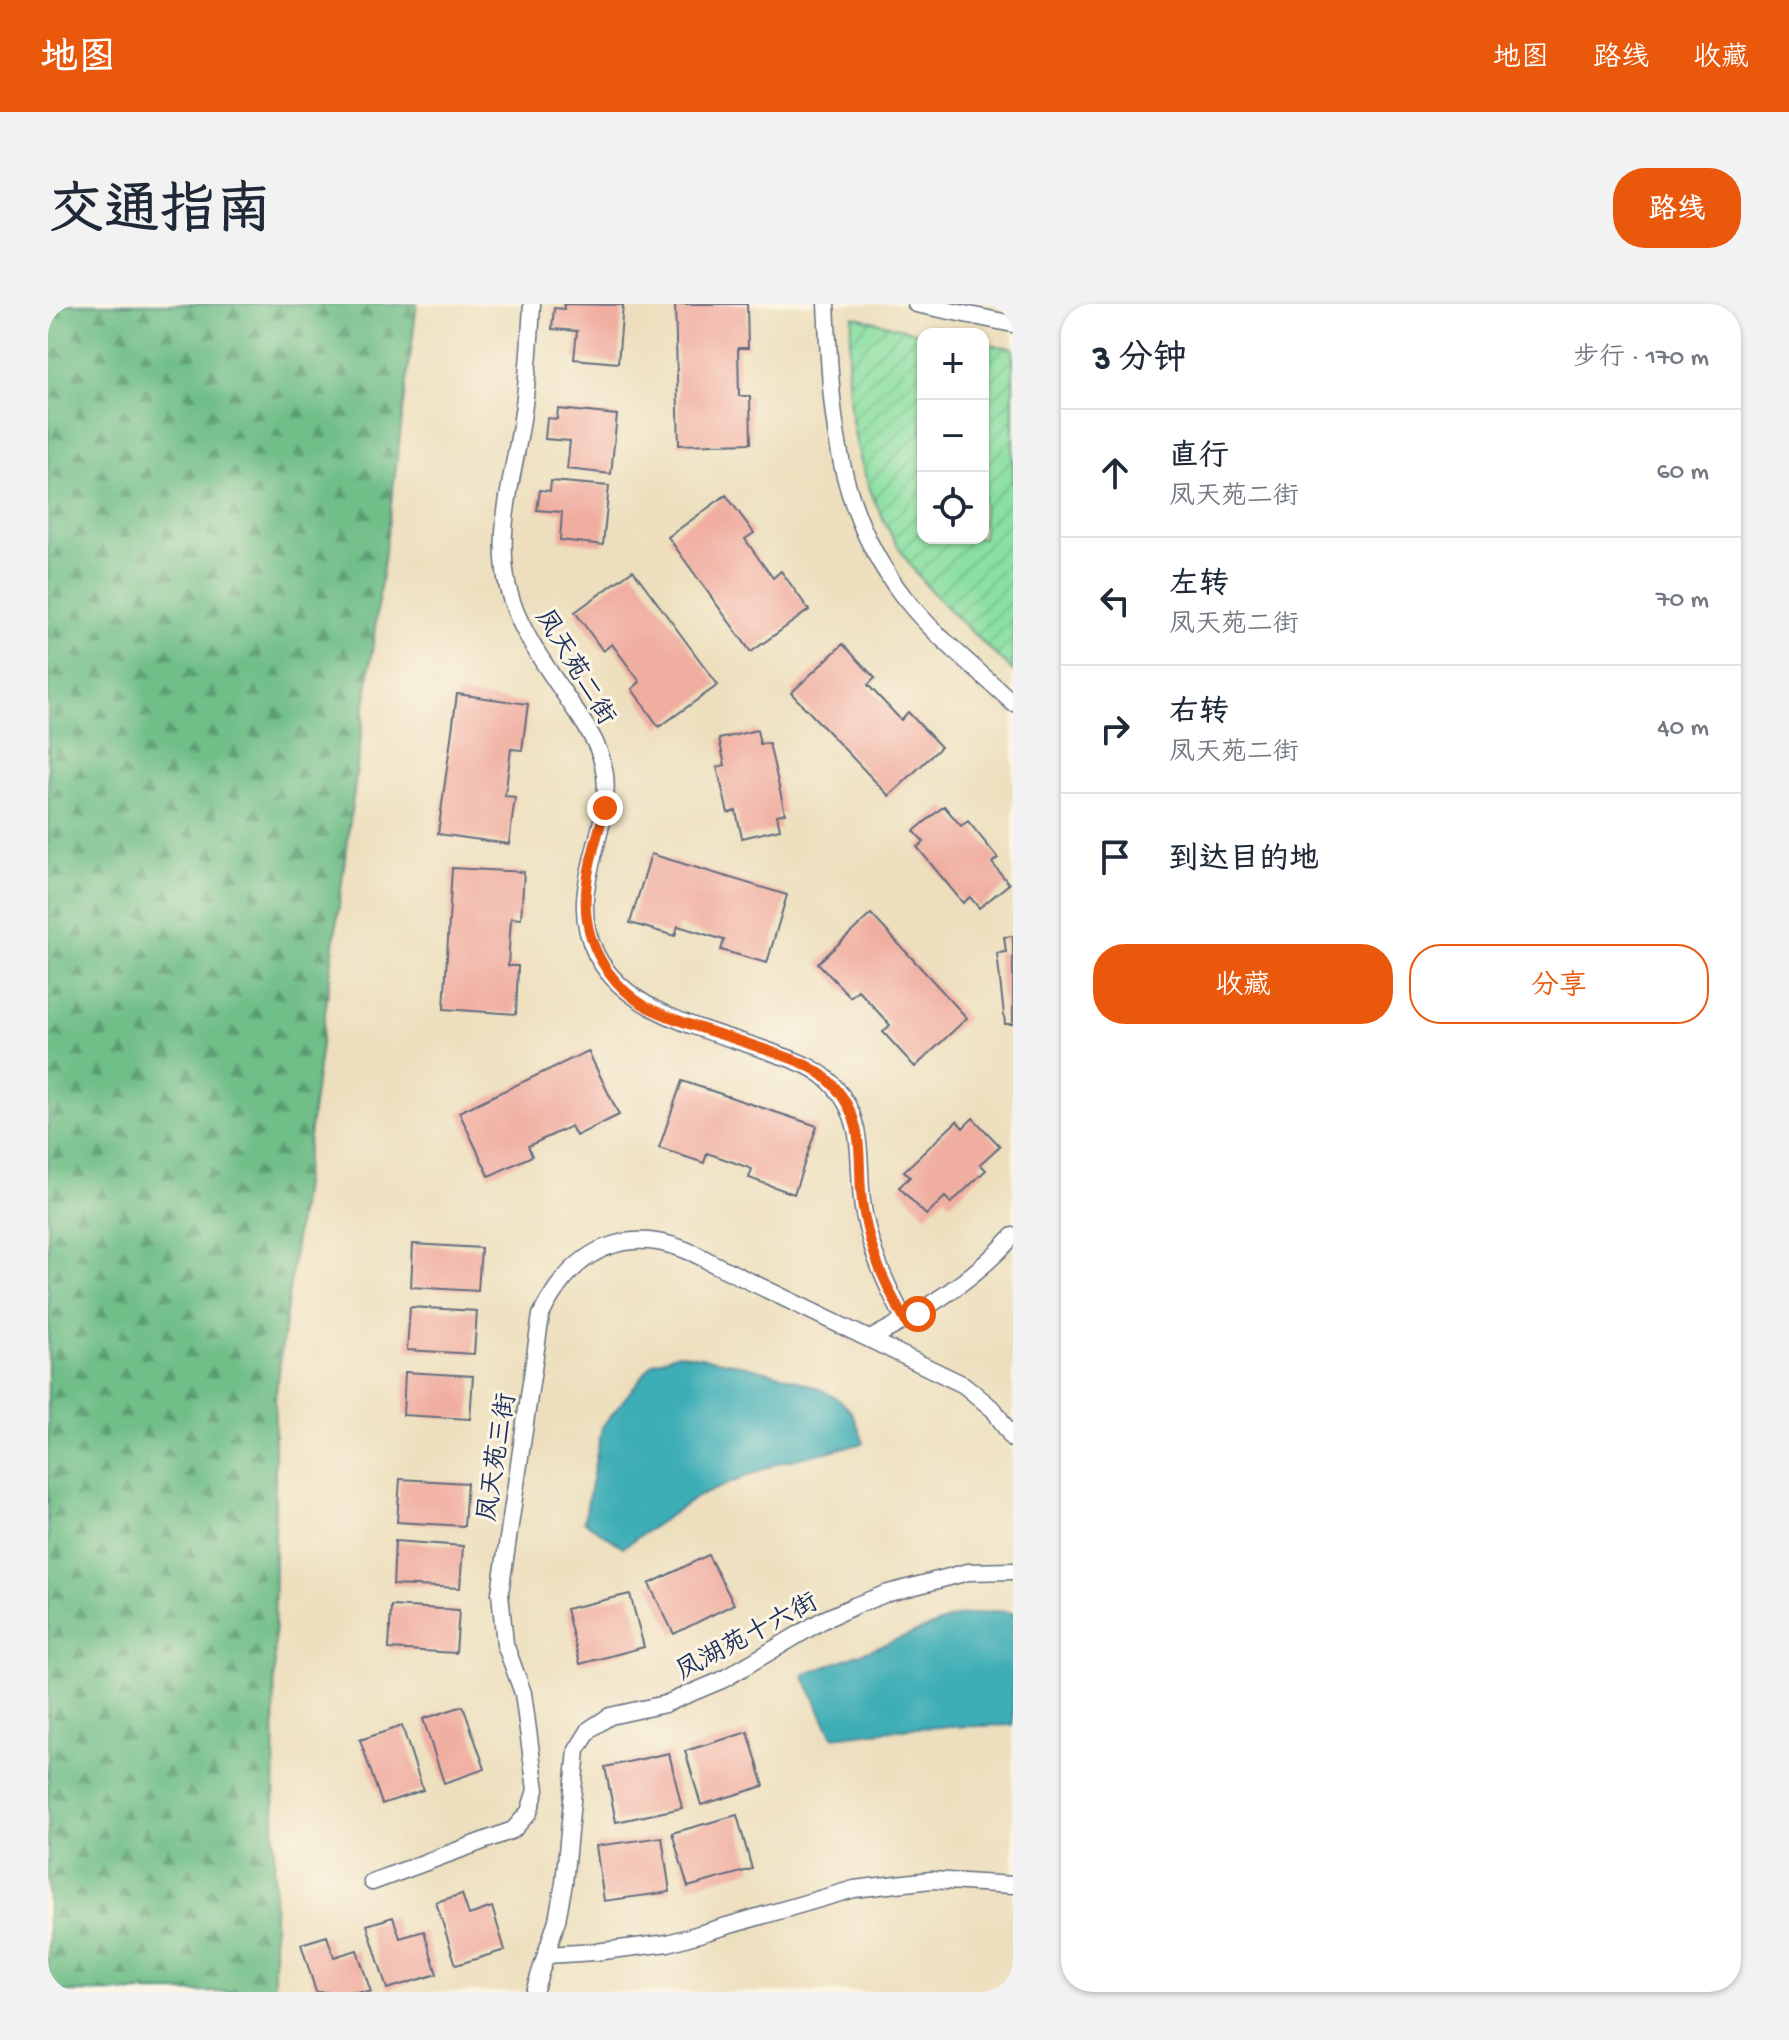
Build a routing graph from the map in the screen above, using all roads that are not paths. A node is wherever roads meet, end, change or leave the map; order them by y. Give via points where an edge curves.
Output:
1 (532, 304) edge
2 (826, 304) edge
3 (916, 304) edge
4 (1013, 324) edge
5 (1013, 703) edge
6 (1013, 1236) edge
7 (905, 1321) junction
8 (870, 1339) junction
9 (1013, 1439) edge
10 (1013, 1571) edge
11 (372, 1882) dead end
12 (1013, 1885) edge
13 (547, 1955) junction
14 (534, 1992) edge

1 - 7 lane, 凤天苑二街 via 503,544 508,588 524,630 596,741 605,774 605,808 586,881 585,918 596,953 616,984 646,1006 807,1064 835,1086 853,1117 861,1152 863,1211 878,1268
2 - 5 lane via 835,436 849,496 864,531 903,596
3 - 4 lane
6 - 7 lane via 959,1286
7 - 8 lane
8 - 9 lane, 凤天苑三街 via 964,1385 994,1410
8 - 11 lane, 凤天苑三街 via 687,1248 628,1241 574,1266 554,1288 541,1315 500,1593 505,1644 523,1693 533,1767 536,1790 529,1812 513,1830
10 - 13 lane, 凤湖苑十六街 via 968,1572 885,1594 823,1620 722,1680 665,1704 610,1716 590,1729 577,1750 564,1883
12 - 13 lane via 931,1880 854,1889 668,1943
13 - 14 lane, 凤湖苑十六街

